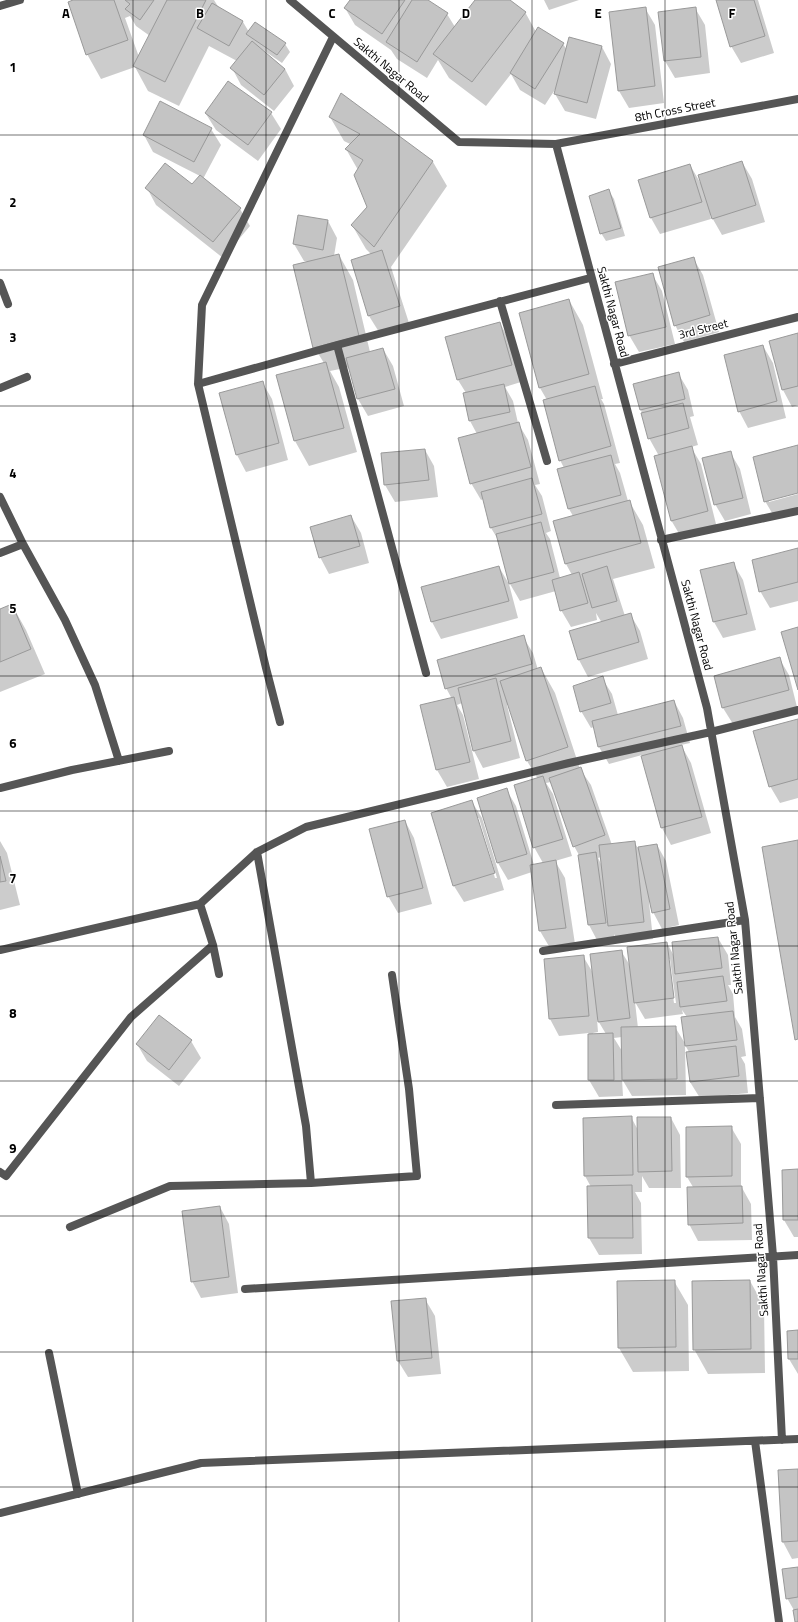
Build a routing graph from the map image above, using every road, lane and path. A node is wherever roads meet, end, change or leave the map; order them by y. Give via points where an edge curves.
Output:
1 (20, 0) edge
2 (290, 0) edge
3 (0, 6) edge
4 (333, 37) junction
5 (798, 98) edge
6 (556, 144) junction
7 (590, 278) junction
8 (0, 283) edge
9 (500, 301) junction
10 (8, 304) dead end
11 (798, 317) edge
12 (337, 345) junction
13 (614, 364) junction
14 (27, 377) dead end
15 (198, 384) junction
16 (0, 388) edge
17 (547, 460) dead end
18 (0, 497) edge
19 (798, 511) edge
20 (661, 540) junction
21 (23, 544) junction
22 (0, 553) edge
23 (426, 673) dead end
24 (798, 710) edge
25 (280, 722) dead end
26 (710, 732) junction
27 (169, 751) dead end
28 (119, 761) junction
29 (0, 788) edge
30 (257, 852) junction
31 (200, 904) junction
32 (745, 920) junction
33 (213, 946) junction
34 (0, 950) edge
35 (543, 951) dead end
36 (219, 974) dead end
37 (392, 975) dead end
38 (760, 1098) junction
39 (556, 1105) dead end
40 (0, 1172) edge
41 (311, 1183) junction
42 (70, 1227) dead end
43 (798, 1255) edge
44 (773, 1256) junction
45 (245, 1289) dead end
46 (49, 1353) dead end
47 (798, 1439) edge
48 (755, 1440) junction
49 (782, 1440) junction
50 (78, 1494) junction
51 (0, 1513) edge
52 (779, 1622) edge

1 - 3 street
2 - 4 street, Sakthi Nagar Road
4 - 6 street, Sakthi Nagar Road via 459,142
4 - 15 street via 202,305
5 - 6 street, 8th Cross Street
6 - 7 street, Sakthi Nagar Road
7 - 9 street
7 - 13 street, Sakthi Nagar Road
8 - 10 street
9 - 12 street
9 - 17 street
11 - 13 street, 3rd Street
12 - 15 street
12 - 23 street
13 - 20 street, Sakthi Nagar Road
14 - 16 street
15 - 25 street
18 - 21 street
19 - 20 street
20 - 26 street, Sakthi Nagar Road via 707,708
21 - 22 street
21 - 28 street via 65,620 95,685
24 - 26 street
26 - 30 street via 569,763 306,827
26 - 32 street, Sakthi Nagar Road
27 - 28 street
28 - 29 street
30 - 31 street
30 - 41 street via 306,1126
31 - 33 street
31 - 34 street
32 - 35 street
32 - 38 street, Sakthi Nagar Road
33 - 36 street
33 - 40 street via 132,1017 6,1176
37 - 41 street via 409,1089 417,1176
38 - 39 street
38 - 44 street, Sakthi Nagar Road
41 - 42 street via 170,1186
43 - 44 street
44 - 45 street
44 - 49 street, Sakthi Nagar Road
46 - 50 street
47 - 49 street
48 - 49 street
48 - 50 street via 201,1463
48 - 52 street
50 - 51 street

